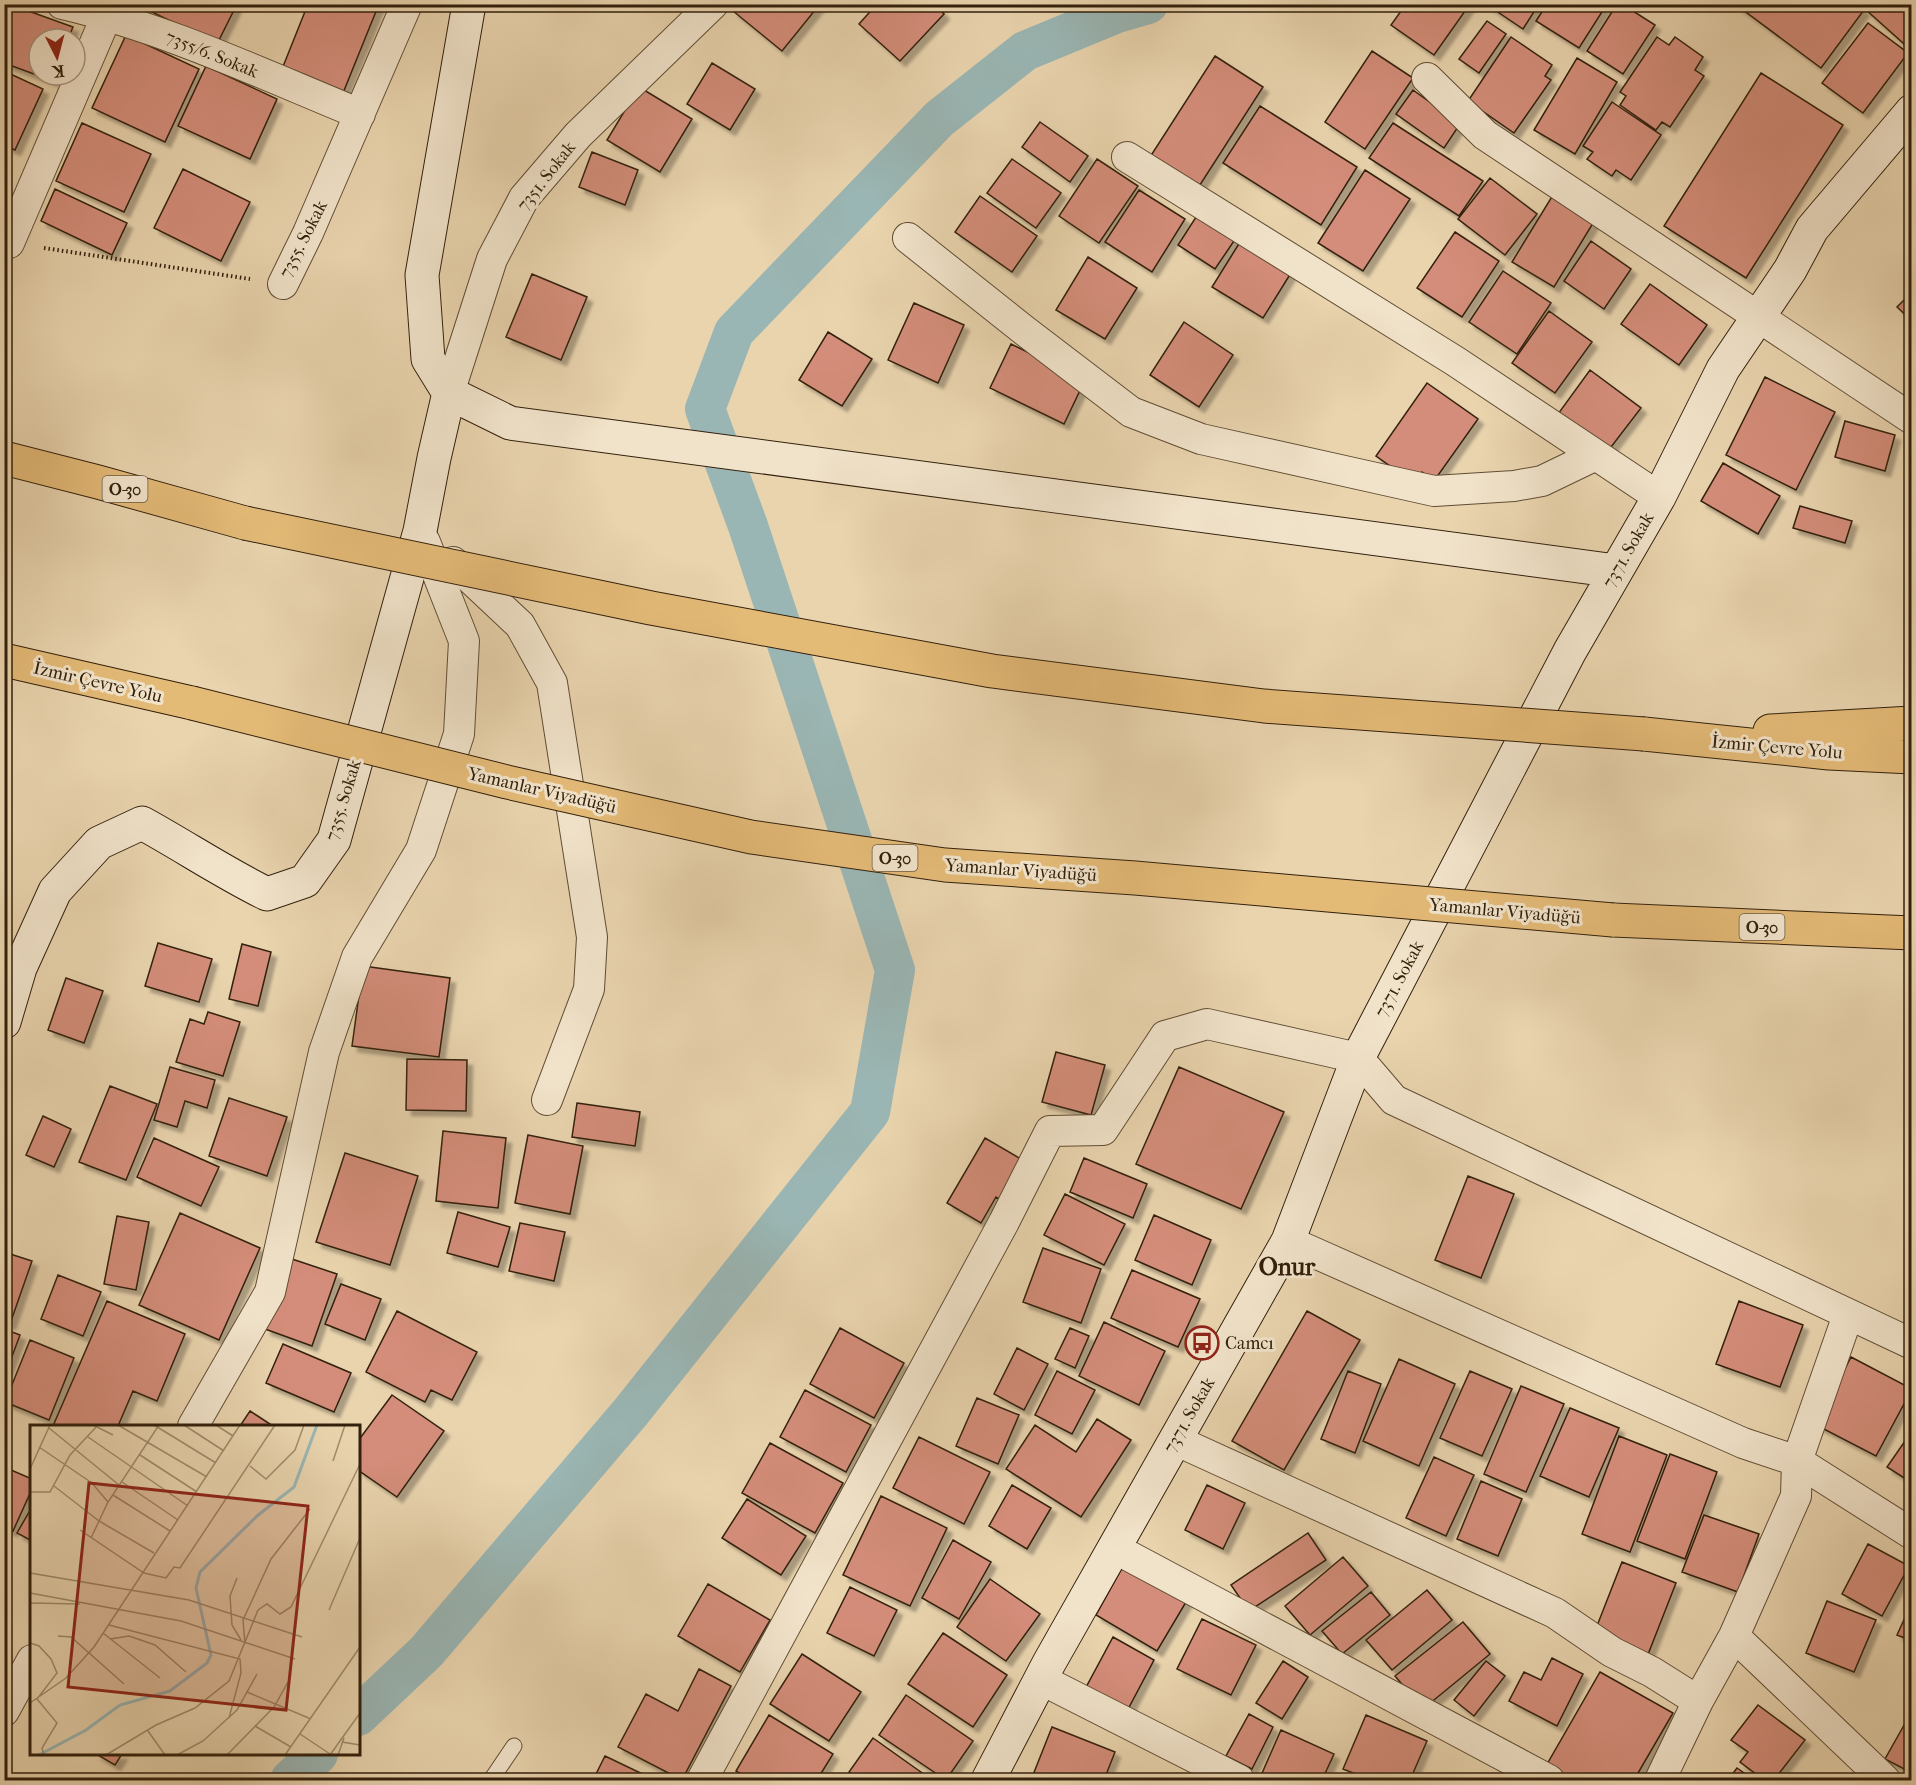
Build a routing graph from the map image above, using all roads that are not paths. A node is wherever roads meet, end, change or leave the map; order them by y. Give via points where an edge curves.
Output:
1 (62, 4) edge
2 (407, 4) edge
3 (469, 4) edge
4 (712, 4) edge
5 (111, 10) edge
6 (1427, 78) dead end
7 (1911, 111) edge
8 (360, 114) junction
9 (1127, 157) dead end
10 (908, 238) dead end
11 (9, 243) road end
12 (283, 284) road end
13 (1758, 316) junction
14 (450, 393) junction
15 (1911, 420) edge
16 (1596, 455) junction
17 (4, 458) edge
18 (1659, 497) junction
19 (420, 531) junction
20 (1616, 571) junction
21 (4, 660) edge
22 (192, 703) joint
23 (1911, 723) edge
24 (1644, 734) junction
25 (1911, 757) edge
26 (1911, 933) edge
27 (4, 1022) edge
28 (1358, 1058) junction
29 (547, 1100) dead end
30 (1288, 1240) junction
31 (1848, 1315) junction
32 (1911, 1344) edge
33 (194, 1425) edge
34 (1175, 1440) junction
35 (1797, 1461) junction
36 (1911, 1534) edge
37 (1114, 1548) junction
38 (1734, 1636) junction
39 (30, 1664) edge
40 (1040, 1679) junction
41 (1698, 1701) junction
42 (4, 1711) edge
43 (514, 1746) dead end
44 (491, 1780) edge
45 (702, 1780) edge
46 (988, 1780) edge
47 (1239, 1780) edge
48 (1549, 1780) edge
49 (1660, 1780) edge
50 (1885, 1780) edge

1 - 5 street, 7355/6. Sokak
2 - 8 street, 7355. Sokak
3 - 14 street via 422,275 428,360
4 - 14 street, 7351. Sokak via 578,135 524,198 492,259
5 - 8 street, 7355/6. Sokak
5 - 11 street
6 - 13 street via 1485,135
7 - 13 street, 7371. Sokak via 1812,230
8 - 12 street, 7355. Sokak
9 - 16 street via 1455,361
10 - 16 street via 1131,412 1201,439 1434,491 1542,481
13 - 15 street
13 - 18 street, 7371. Sokak via 1723,369
14 - 19 street, 7355. Sokak
14 - 20 street via 510,423
16 - 18 street
17 - 24 highway, O-30, bridge via 245,523 651,608 992,671 1264,706
18 - 20 street, 7371. Sokak
19 - 27 street, 7355. Sokak via 334,840 305,881 267,894 142,823 99,843 55,891 20,968
19 - 29 street via 520,625 552,683 592,937 589,989
19 - 33 street via 464,641 459,734 421,850 357,957 324,1052 270,1292
20 - 28 street, 7371. Sokak via 1570,651
21 - 22 highway, İzmir Çevre Yolu / O-30
22 - 26 highway, Yamanlar Viyadüğü / O-30, bridge via 507,782 751,837 945,866 1135,878 1613,920
23 - 24 highway
24 - 25 highway, İzmir Çevre Yolu / O-30 via 1829,753
28 - 30 street, 7371. Sokak
28 - 31 street via 1394,1100
28 - 45 street via 1207,1024 1165,1036 1103,1130 1050,1131
30 - 34 street, 7371. Sokak
30 - 35 street via 1743,1443
31 - 32 street
31 - 35 street
34 - 37 street, 7371. Sokak
34 - 41 street via 1555,1613 1612,1652
35 - 36 street
35 - 38 street via 1796,1496
37 - 40 street, 7371. Sokak
37 - 48 street
38 - 41 street
38 - 50 street
39 - 42 street
40 - 46 street, 7371. Sokak
40 - 47 street
41 - 49 street
43 - 44 lane

